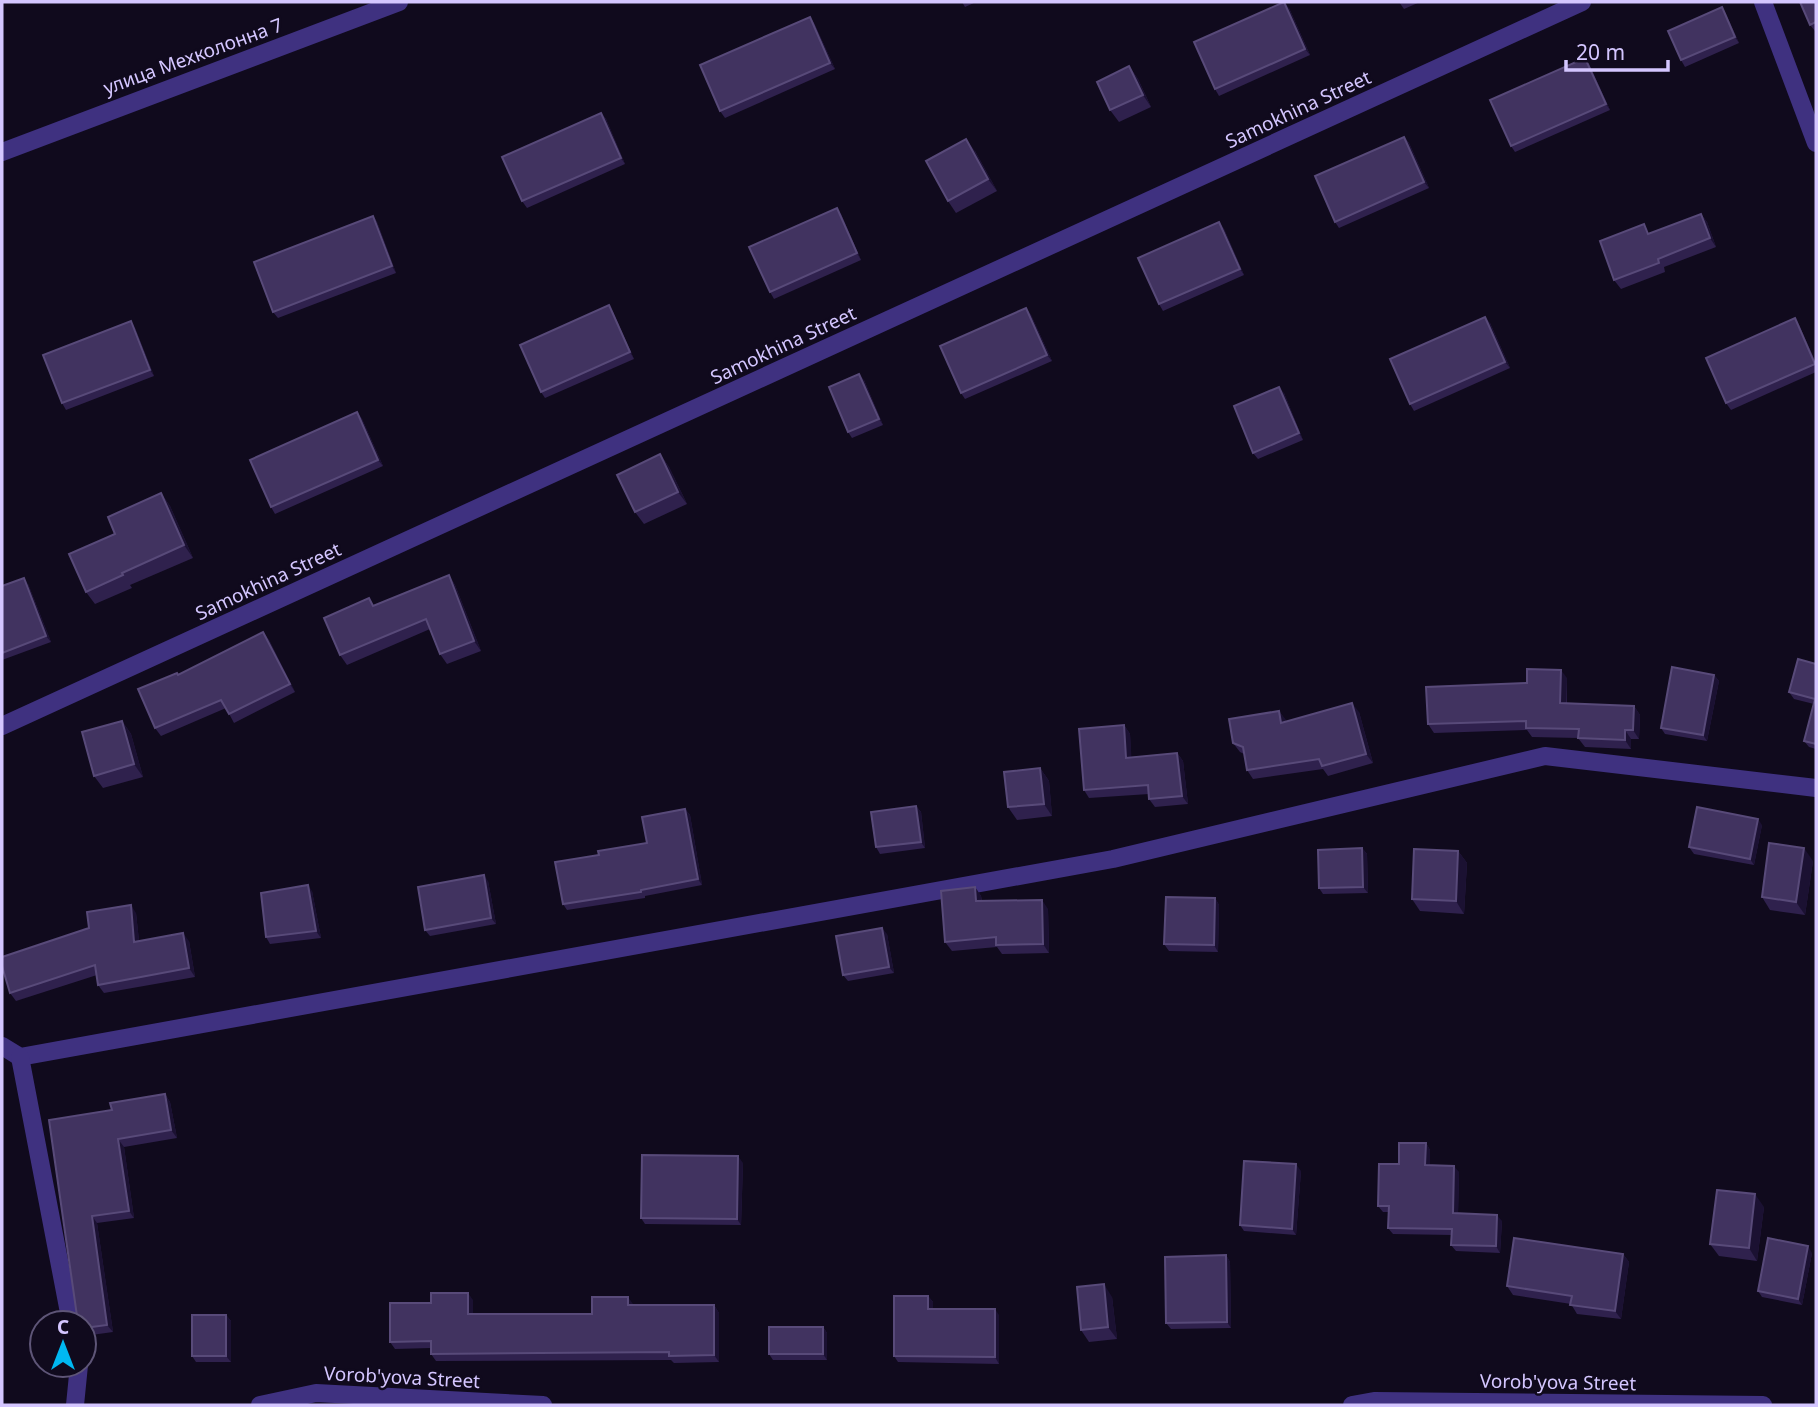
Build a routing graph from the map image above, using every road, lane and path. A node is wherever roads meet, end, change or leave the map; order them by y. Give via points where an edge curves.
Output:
1 (399, 2) edge
2 (1582, 2) edge
3 (1763, 2) edge
4 (1816, 143) edge
5 (2, 152) edge
6 (2, 726) edge
7 (1816, 788) edge
8 (2, 1046) edge
9 (20, 1057) junction
10 (68, 1309) edge
11 (78, 1379) edge
12 (75, 1405) edge
13 (260, 1405) edge
14 (543, 1405) edge
15 (1352, 1405) edge
16 (1763, 1405) edge

1 - 5 street, улица Мехколонна 7
2 - 6 street, Samokhina Street
3 - 4 street
7 - 9 street via 1545,757 1113,859
8 - 9 street
9 - 10 street
11 - 12 street
13 - 14 street, Vorob'yova Street via 316,1393
15 - 16 street, Vorob'yova Street via 1374,1401

